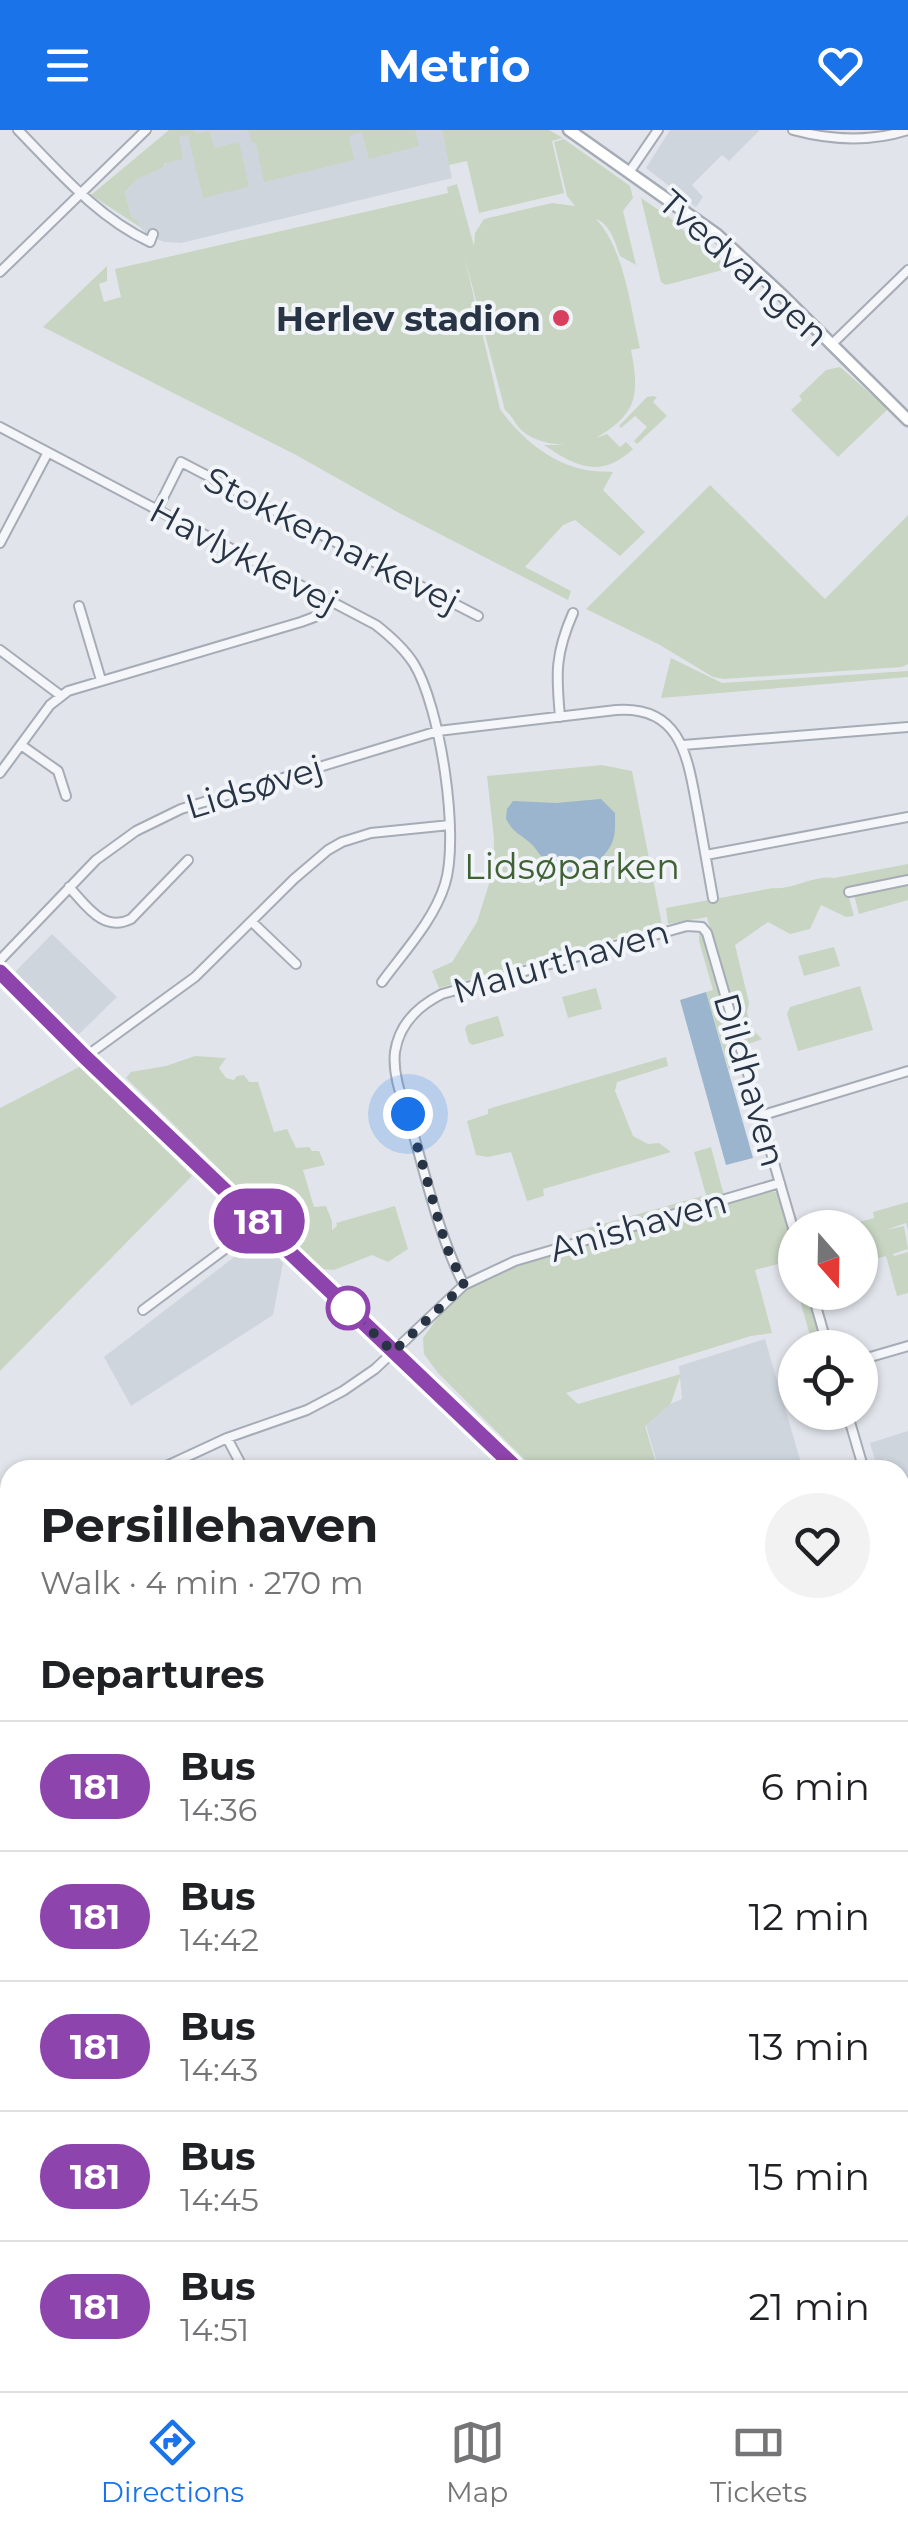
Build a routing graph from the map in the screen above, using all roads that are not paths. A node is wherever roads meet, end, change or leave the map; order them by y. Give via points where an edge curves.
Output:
1 (18, 130) edge
2 (146, 130) edge
3 (569, 130) edge
4 (658, 130) edge
5 (793, 130) edge
6 (908, 130) edge
7 (630, 171) junction
8 (81, 194) junction
9 (153, 234) dead end
10 (908, 270) edge
11 (0, 272) edge
12 (831, 346) junction
13 (908, 420) edge
14 (0, 427) edge
15 (47, 454) junction
16 (157, 510) junction
17 (0, 543) edge
18 (328, 602) junction
19 (79, 606) dead end
20 (573, 614) dead end
21 (478, 616) dead end
22 (0, 650) edge
23 (101, 680) junction
24 (60, 696) junction
25 (560, 717) junction
26 (908, 727) edge
27 (438, 731) junction
28 (21, 745) junction
29 (683, 745) junction
30 (0, 773) edge
31 (66, 796) dead end
32 (908, 817) edge
33 (450, 825) junction
34 (706, 855) junction
35 (188, 860) dead end
36 (908, 880) edge
37 (68, 887) junction
38 (849, 892) dead end
39 (713, 898) dead end
40 (252, 922) junction
41 (702, 927) joint
42 (0, 960) edge
43 (296, 964) dead end
44 (0, 972) edge
45 (382, 982) dead end
46 (85, 1057) junction
47 (908, 1072) edge
48 (760, 1116) junction
49 (780, 1183) junction
50 (788, 1210) edge
51 (260, 1223) junction
52 (464, 1285) junction
53 (143, 1310) dead end
54 (908, 1346) edge
55 (393, 1352) junction
56 (878, 1355) edge
57 (852, 1430) edge
58 (227, 1438) junction
59 (180, 1460) edge
60 (239, 1460) edge
61 (507, 1460) edge
62 (861, 1460) edge

1 - 8 street
2 - 8 street
3 - 7 street, Tvedvangen
4 - 7 street
5 - 6 street via 840,138
7 - 12 street, Tvedvangen via 716,234
8 - 9 street via 134,234 150,242
8 - 11 street
10 - 12 street
12 - 13 street, Tvedvangen
14 - 15 street, Havlykkevej
15 - 16 street, Havlykkevej
15 - 17 street
16 - 18 street, Havlykkevej
16 - 21 street, Stokkemarkevej via 181,462
18 - 23 street via 320,615 301,622
18 - 27 street, Havlykkevej via 395,641 421,679
19 - 23 street
20 - 25 street via 560,642
22 - 24 street
23 - 24 street
24 - 28 street
25 - 27 street, Lidsøvej
25 - 29 street, Lidsøvej via 637,710 667,724
26 - 29 street
27 - 33 street, Havlykkevej
27 - 37 street, Lidsøvej via 180,808 116,844
28 - 30 street
28 - 31 street via 58,771
29 - 34 street
32 - 34 street
33 - 40 street via 342,842
33 - 45 street, Havlykkevej via 449,866 438,900
34 - 39 street
35 - 37 street via 123,922 99,918
36 - 38 street
37 - 42 street, Lidsøvej
40 - 43 street
40 - 46 street via 195,977
41 - 48 street, Dildhaven
41 - 52 street, Malurthaven via 681,927 442,994 410,1017 395,1066 440,1226
44 - 46 street
46 - 51 street
47 - 48 street
48 - 49 street, Dildhaven
49 - 50 street, Dildhaven
49 - 52 street, Anishaven via 514,1261
51 - 53 street
51 - 55 street
52 - 55 street
54 - 56 street
55 - 58 street via 344,1392
55 - 61 street
57 - 62 street
58 - 59 street
58 - 60 street

